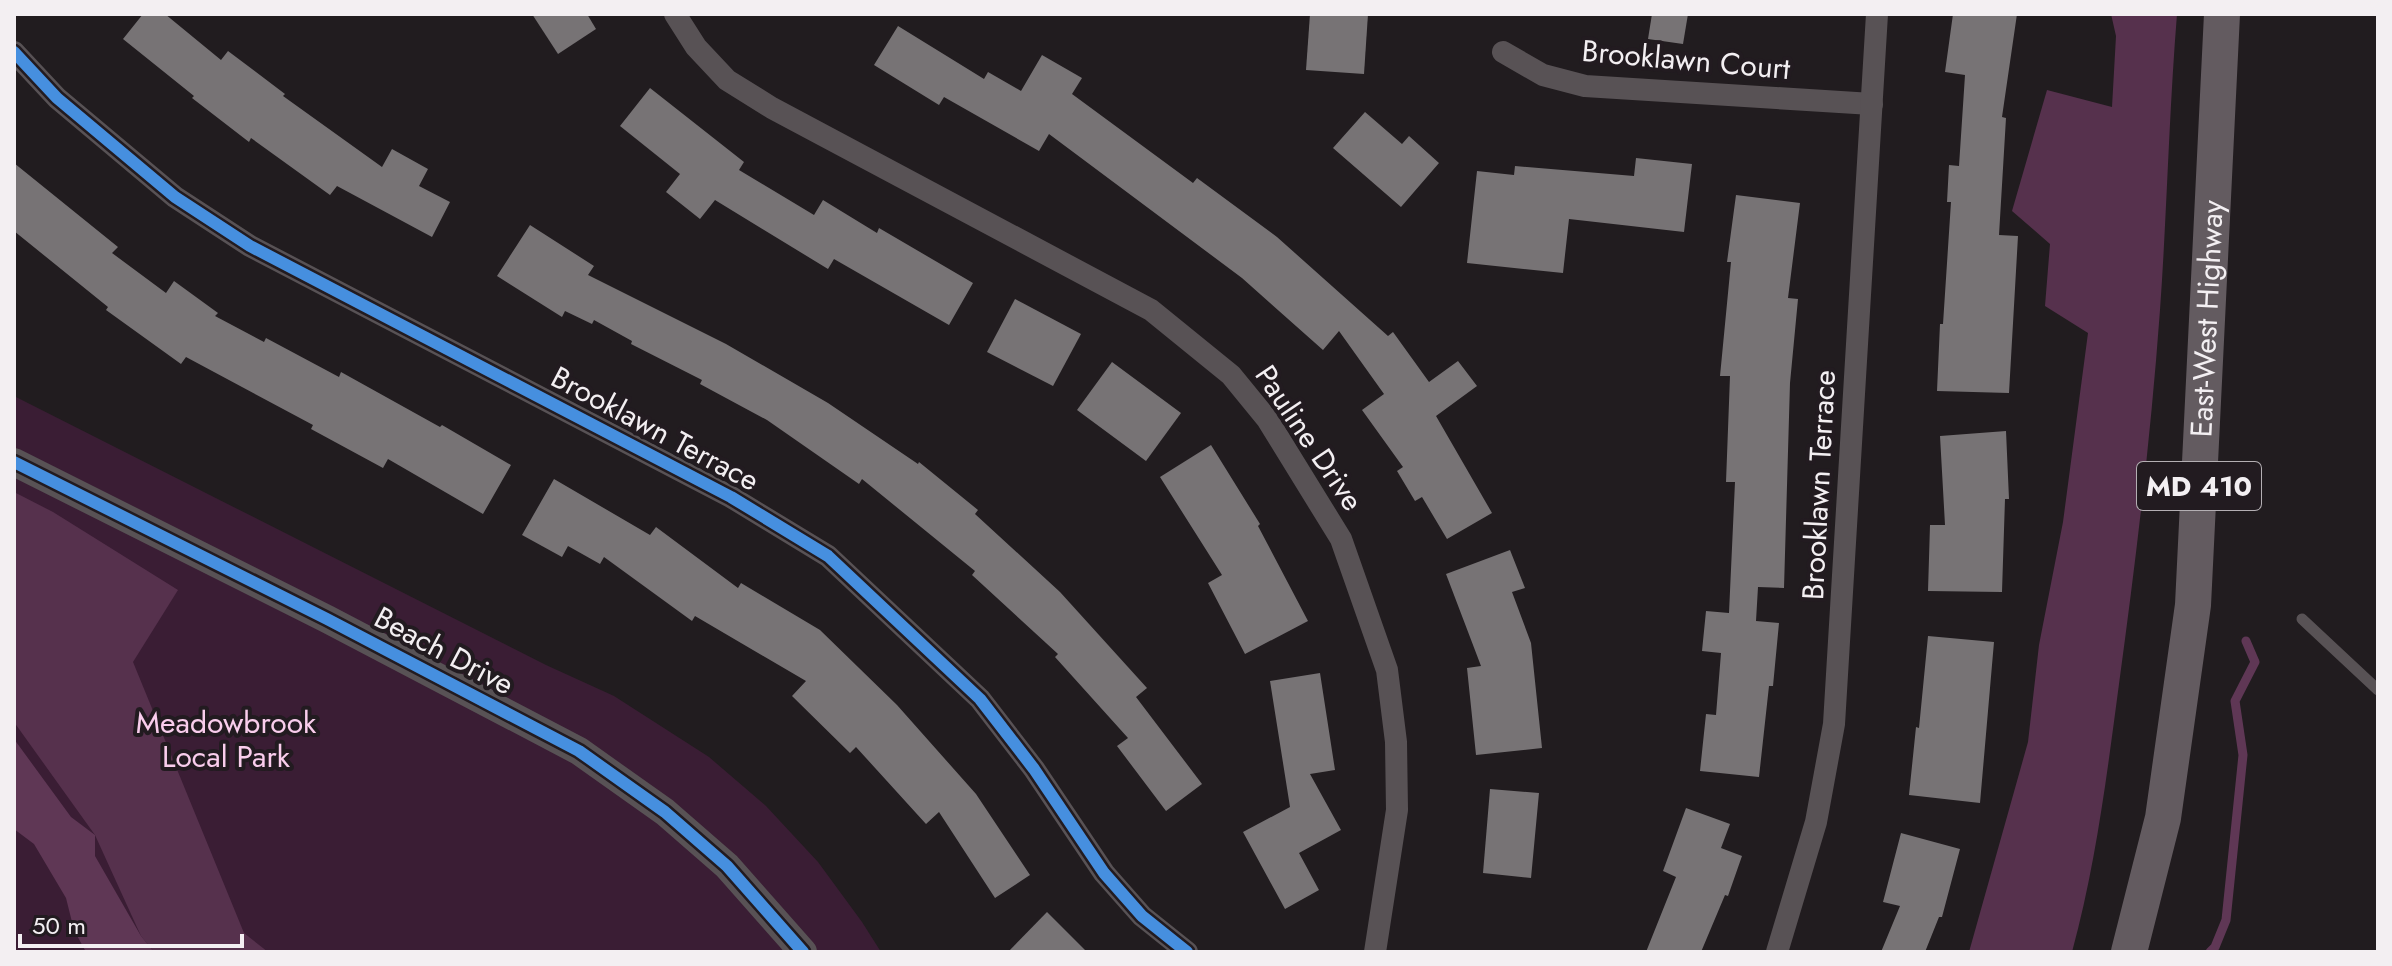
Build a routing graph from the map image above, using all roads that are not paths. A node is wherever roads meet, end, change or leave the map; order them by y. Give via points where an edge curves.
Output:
1 (675, 14) edge
2 (1877, 14) edge
3 (2222, 14) edge
4 (14, 52) edge
5 (1503, 52) dead end
6 (1872, 104) junction
7 (14, 462) edge
8 (2302, 619) dead end
9 (2378, 690) edge
10 (803, 952) edge
11 (1187, 952) edge
12 (1375, 952) edge
13 (1777, 952) edge
14 (2129, 952) edge

1 - 12 street, Pauline Drive via 727,80 1151,310 1231,375 1267,419 1341,539 1387,670 1397,810
2 - 6 street, Brooklawn Terrace
3 - 14 main road, East-West Highway / MD 410 via 2193,605 2163,818
4 - 11 street, Brooklawn Terrace via 57,98 175,197 250,246 731,497 828,556 980,699 1104,873 1142,916
5 - 6 street, Brooklawn Court via 1543,75 1585,86
6 - 13 street, Brooklawn Terrace via 1834,724 1816,822
7 - 10 street, Beach Drive via 579,751 665,812 727,866
8 - 9 lane

